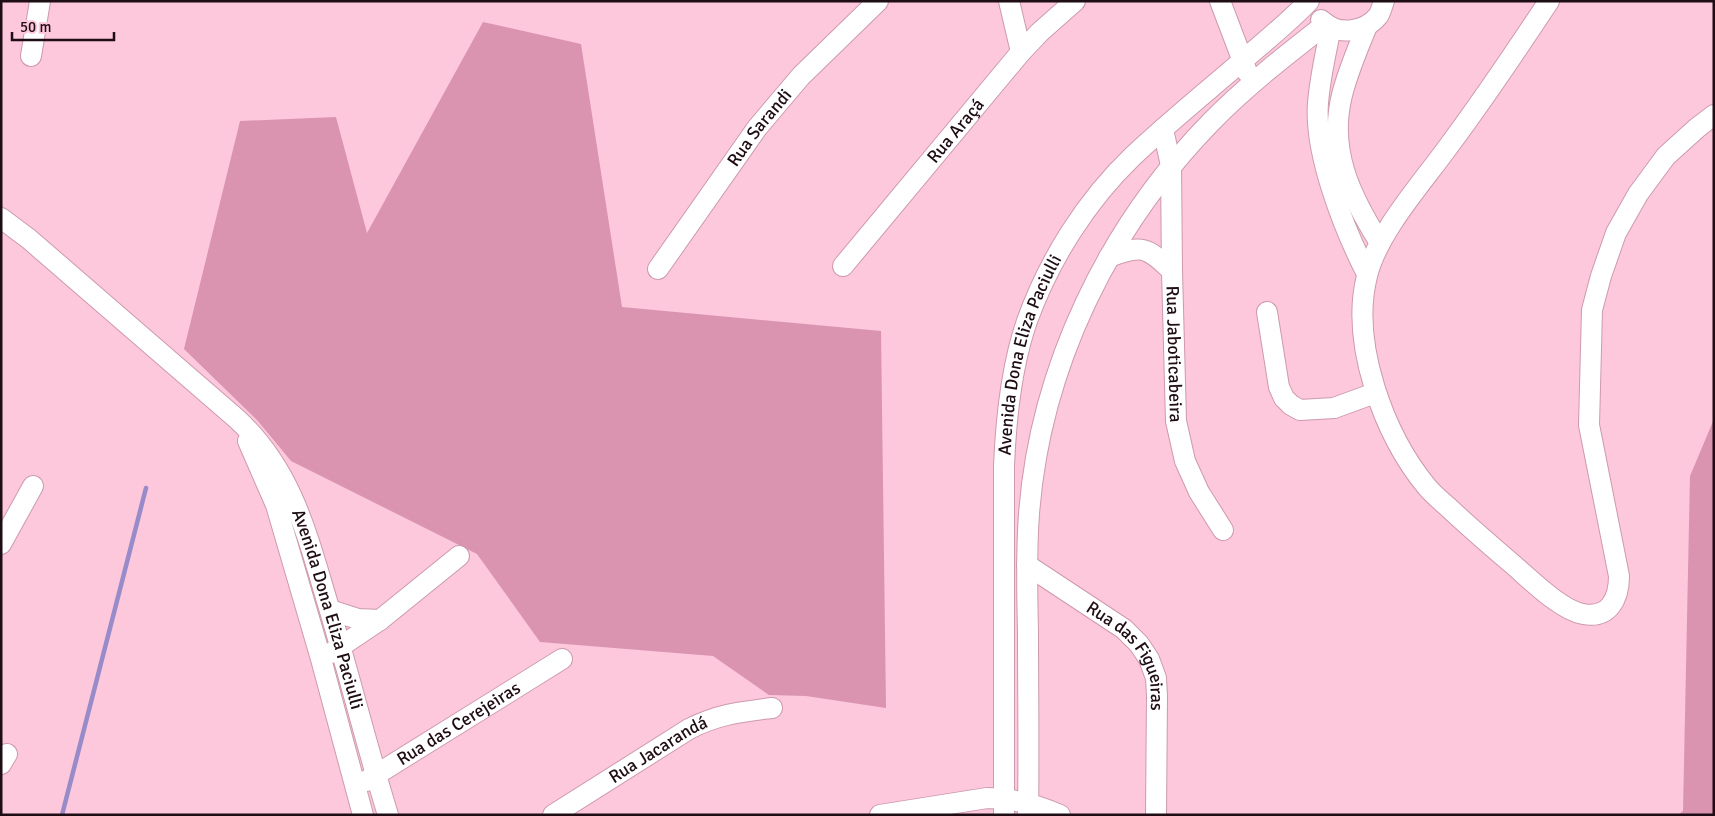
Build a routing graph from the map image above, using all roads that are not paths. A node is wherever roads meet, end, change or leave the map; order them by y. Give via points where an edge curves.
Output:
1 (40, 1) edge
2 (878, 1) edge
3 (1009, 1) edge
4 (1076, 1) edge
5 (1220, 1) edge
6 (1310, 1) edge
7 (1549, 1) edge
8 (1380, 11) edge
9 (1328, 26) junction
10 (1021, 52) junction
11 (31, 56) dead end
12 (1242, 61) junction
13 (1252, 83) junction
14 (1714, 115) edge
15 (1163, 129) junction
16 (1171, 166) junction
17 (1, 218) edge
18 (1380, 243) junction
19 (1109, 257) junction
20 (843, 266) dead end
21 (658, 268) dead end
22 (1172, 271) junction
23 (1367, 274) junction
24 (1266, 312) dead end
25 (1376, 393) junction
26 (237, 419) junction
27 (33, 486) dead end
28 (1223, 530) dead end
29 (1, 544) edge
30 (459, 556) dead end
31 (1027, 565) junction
32 (330, 610) junction
33 (380, 620) junction
34 (341, 648) junction
35 (321, 659) junction
36 (562, 659) dead end
37 (772, 708) dead end
38 (376, 776) junction
39 (355, 786) junction
40 (1004, 807) edge
41 (1028, 809) edge
42 (363, 815) edge
43 (388, 815) edge
44 (553, 815) edge
45 (880, 815) edge
46 (1060, 815) edge
47 (1156, 815) edge

1 - 11 street
2 - 21 street, Rua Sarandi via 801,76 757,128
3 - 10 street
4 - 10 street, Rua Araçá
5 - 12 street
6 - 9 street via 1316,14
6 - 12 street, Avenida Dona Eliza Paciulli
7 - 18 street via 1499,78
8 - 9 street via 1356,30 1343,31
8 - 18 street via 1352,65 1342,96 1338,129 1340,156 1349,187
9 - 13 street, Avenida Dona Eliza Paciulli
9 - 23 street via 1318,104 1319,131 1324,161 1337,202
10 - 20 street, Rua Araçá
12 - 13 street
12 - 15 street, Avenida Dona Eliza Paciulli
13 - 16 street, Avenida Dona Eliza Paciulli
14 - 25 street via 1666,156 1638,194 1616,233 1592,310 1589,425 1619,589 1608,608 1598,614 1571,611 1460,518 1428,488 1410,464 1389,427
15 - 16 street, Rua Jaboticabeira
15 - 40 street, Avenida Dona Eliza Paciulli via 1113,178 1065,242 1039,292 1019,352 1006,425 1004,466
16 - 19 street, Avenida Dona Eliza Paciulli
16 - 22 street, Rua Jaboticabeira
17 - 26 street, Avenida Dona Eliza Paciulli
18 - 23 street
19 - 22 street via 1142,249 1159,258
19 - 31 street, Avenida Dona Eliza Paciulli via 1074,327 1046,410 1032,484
22 - 28 street, Rua Jaboticabeira via 1176,421 1185,461 1199,492
23 - 25 street via 1362,302 1363,326
24 - 25 street via 1279,386 1291,405 1300,410 1334,408
26 - 32 street, Avenida Dona Eliza Paciulli via 262,444 284,478 305,526
26 - 35 street, Avenida Dona Eliza Paciulli via 276,505
27 - 29 street
30 - 33 street
31 - 41 street, Avenida Dona Eliza Paciulli
31 - 47 street, Rua das Figueiras via 1124,629 1150,659 1157,696
32 - 33 street via 358,619
32 - 34 street, Avenida Dona Eliza Paciulli
33 - 34 street
34 - 35 street
34 - 38 street, Avenida Dona Eliza Paciulli
35 - 39 street, Avenida Dona Eliza Paciulli
36 - 38 street, Rua das Cerejeiras
37 - 44 street, Rua Jacarandá via 721,715 704,721
38 - 39 street, Rua das Cerejeiras
38 - 43 street, Avenida Dona Eliza Paciulli
39 - 42 street, Avenida Dona Eliza Paciulli
40 - 41 street
40 - 45 street via 968,800
41 - 46 street

